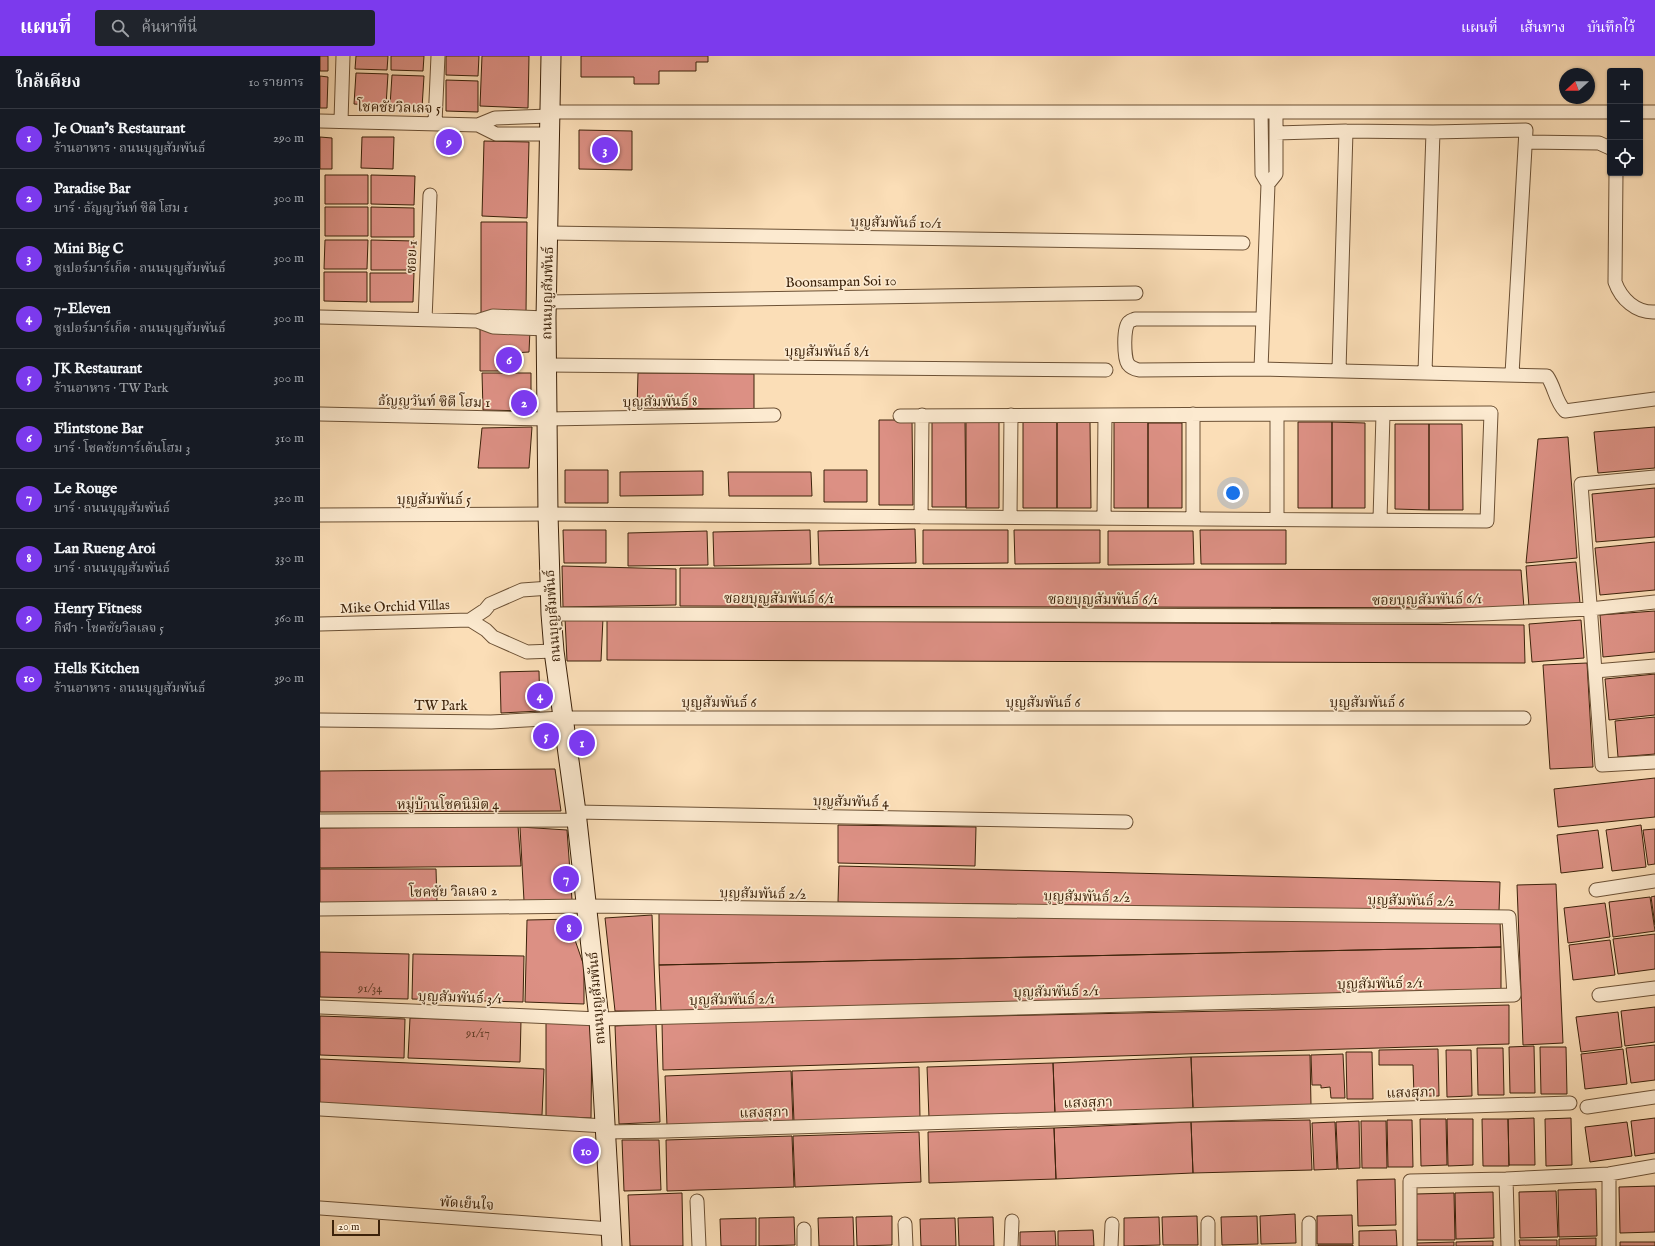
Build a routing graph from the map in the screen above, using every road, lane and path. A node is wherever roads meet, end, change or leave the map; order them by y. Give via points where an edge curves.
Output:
1 (343, 56) edge
2 (438, 56) edge
3 (551, 56) edge
4 (1261, 112) junction
5 (1276, 112) junction
6 (1607, 112) edge
7 (1643, 112) edge
8 (1655, 112) edge
9 (320, 121) edge
10 (341, 121) junction
11 (549, 121) junction
12 (436, 123) junction
13 (478, 125) junction
14 (1346, 131) junction
15 (1433, 132) junction
16 (1276, 133) junction
17 (1526, 142) junction
18 (1607, 147) edge
19 (1616, 176) edge
20 (1268, 184) junction
21 (430, 196) dead end
22 (548, 233) junction
23 (1243, 243) dead end
24 (1136, 293) dead end
25 (1655, 312) edge
26 (546, 316) junction
27 (320, 317) edge
28 (425, 320) junction
29 (1263, 320) junction
30 (547, 365) junction
31 (1261, 369) junction
32 (1106, 370) dead end
33 (1339, 370) junction
34 (1425, 372) junction
35 (1512, 374) junction
36 (1655, 399) edge
37 (320, 414) edge
38 (1192, 414) junction
39 (1277, 414) junction
40 (1382, 414) junction
41 (774, 415) dead end
42 (922, 415) junction
43 (1010, 415) junction
44 (1105, 415) junction
45 (900, 416) dead end
46 (547, 419) junction
47 (1655, 477) edge
48 (548, 514) junction
49 (320, 515) edge
50 (921, 517) junction
51 (1010, 517) junction
52 (1104, 518) junction
53 (1193, 519) junction
54 (1277, 519) junction
55 (1380, 520) junction
56 (550, 588) junction
57 (1655, 602) edge
58 (1590, 609) junction
59 (551, 614) junction
60 (470, 620) junction
61 (320, 624) edge
62 (554, 651) junction
63 (1655, 666) edge
64 (1595, 671) junction
65 (562, 718) junction
66 (1524, 718) dead end
67 (320, 720) edge
68 (1655, 762) edge
69 (576, 816) junction
70 (320, 821) edge
71 (1126, 822) dead end
72 (1655, 881) edge
73 (1596, 890) dead end
74 (587, 906) junction
75 (320, 909) edge
76 (1655, 988) edge
77 (1514, 995) joint
78 (1599, 995) dead end
79 (320, 1007) edge
80 (599, 1019) junction
81 (1655, 1097) edge
82 (1570, 1103) dead end
83 (1587, 1107) dead end
84 (320, 1109) edge
85 (606, 1129) junction
86 (1655, 1166) edge
87 (1609, 1174) junction
88 (1506, 1179) junction
89 (697, 1201) dead end
90 (320, 1208) edge
91 (1012, 1221) dead end
92 (1208, 1223) dead end
93 (1309, 1223) dead end
94 (905, 1224) dead end
95 (1112, 1224) dead end
96 (804, 1229) dead end
97 (612, 1237) edge
98 (699, 1246) edge
99 (804, 1246) edge
100 (906, 1246) edge
101 (1011, 1246) edge
102 (1111, 1246) edge
103 (1208, 1246) edge
104 (1309, 1246) edge
105 (1410, 1246) edge
106 (1508, 1246) edge
107 (1609, 1246) edge

1 - 10 street
2 - 12 street
3 - 11 street, ถนนบุญสัมพันธ์
4 - 5 street
4 - 11 street
4 - 20 street via 1262,174
5 - 6 street
5 - 16 street
7 - 8 street
9 - 10 street, โชคชัยวิลเลจ 5
10 - 12 street, โชคชัยวิลเลจ 5
11 - 13 street, โชคชัยวิลเลจ 5 via 495,118
11 - 13 street, โชคชัยวิลเลจ 5 via 496,134
11 - 22 street, ถนนบุญสัมพันธ์
12 - 13 street, โชคชัยวิลเลจ 5
14 - 15 street
14 - 16 street
14 - 33 street
15 - 17 street via 1526,130
15 - 34 street
16 - 20 street via 1276,174
17 - 18 street via 1599,143
17 - 35 street
19 - 25 street via 1615,282 1620,294 1629,303 1642,310
20 - 29 street
21 - 28 street, ซอย 1
22 - 23 street, บุญสัมพันธ์ 10/1
22 - 26 street, ถนนบุญสัมพันธ์
24 - 26 street, Boonsampan Soi 10
26 - 28 street, Boonsampan Soi 10 via 493,316 476,321
26 - 30 street, ถนนบุญสัมพันธ์
27 - 28 street, Boonsampan Soi 10
29 - 31 street
29 - 31 street via 1135,319 1125,328 1126,359 1133,369
30 - 32 street, บุญสัมพันธ์ 8/1
30 - 46 street, ถนนบุญสัมพันธ์
31 - 33 street
33 - 34 street
34 - 35 street
35 - 36 street via 1547,376 1564,412
37 - 46 street, ธัญญวันท์ ซิตี โฮม 1
38 - 39 street
38 - 44 street
38 - 53 street
39 - 40 street
39 - 54 street
40 - 55 street
40 - 55 street, บุญสัมพันธ์ 5 via 1491,413 1487,521
41 - 46 street, บุญสัมพันธ์ 8
42 - 43 street
42 - 45 street
42 - 50 street
43 - 44 street
43 - 51 street
44 - 52 street
46 - 48 street, ถนนบุญสัมพันธ์
47 - 58 street via 1581,484
48 - 49 street, บุญสัมพันธ์ 5
48 - 50 street, บุญสัมพันธ์ 5
48 - 56 street, ถนนบุญสัมพันธ์
50 - 51 street, บุญสัมพันธ์ 5
51 - 52 street, บุญสัมพันธ์ 5
52 - 53 street, บุญสัมพันธ์ 5
53 - 54 street, บุญสัมพันธ์ 5
54 - 55 street, บุญสัมพันธ์ 5
56 - 59 street, ถนนบุญสัมพันธ์
56 - 60 street via 522,590 490,604
57 - 58 street, ซอยบุญสัมพันธ์ 6/1
58 - 59 street, ซอยบุญสัมพันธ์ 6/1 via 1438,616
58 - 64 street
59 - 62 street, ถนนบุญสัมพันธ์
60 - 61 street, Mike Orchid Villas
60 - 62 street via 492,637 527,652
62 - 65 street, ถนนบุญสัมพันธ์
63 - 64 street
64 - 68 street via 1602,765
65 - 66 street, บุญสัมพันธ์ 6
65 - 67 street, TW Park via 491,722
65 - 69 street, ถนนบุญสัมพันธ์
69 - 70 street, หมู่บ้านโชคนิมิต 4
69 - 71 street, บุญสัมพันธ์ 4
69 - 74 street, ถนนบุญสัมพันธ์
72 - 73 street
74 - 75 street, โชคชัย วิลเลจ 2
74 - 77 street, บุญสัมพันธ์ 2/2 via 1509,917
74 - 80 street, ถนนบุญสัมพันธ์
76 - 78 street
77 - 80 street, บุญสัมพันธ์ 2/1
79 - 80 street, บุญสัมพันธ์ 3/1
80 - 85 street, ถนนบุญสัมพันธ์
81 - 83 street
82 - 85 street, แสงสุภา via 673,1131
84 - 85 street, แสงสุภา
85 - 97 street, ถนนบุญสัมพันธ์
86 - 87 street
87 - 88 street
87 - 107 street
88 - 105 street via 1410,1181
88 - 106 street
89 - 98 street
90 - 97 street, พัดเย็นใจ
91 - 101 street
92 - 103 street
93 - 104 street
94 - 100 street
95 - 102 street
96 - 99 street

